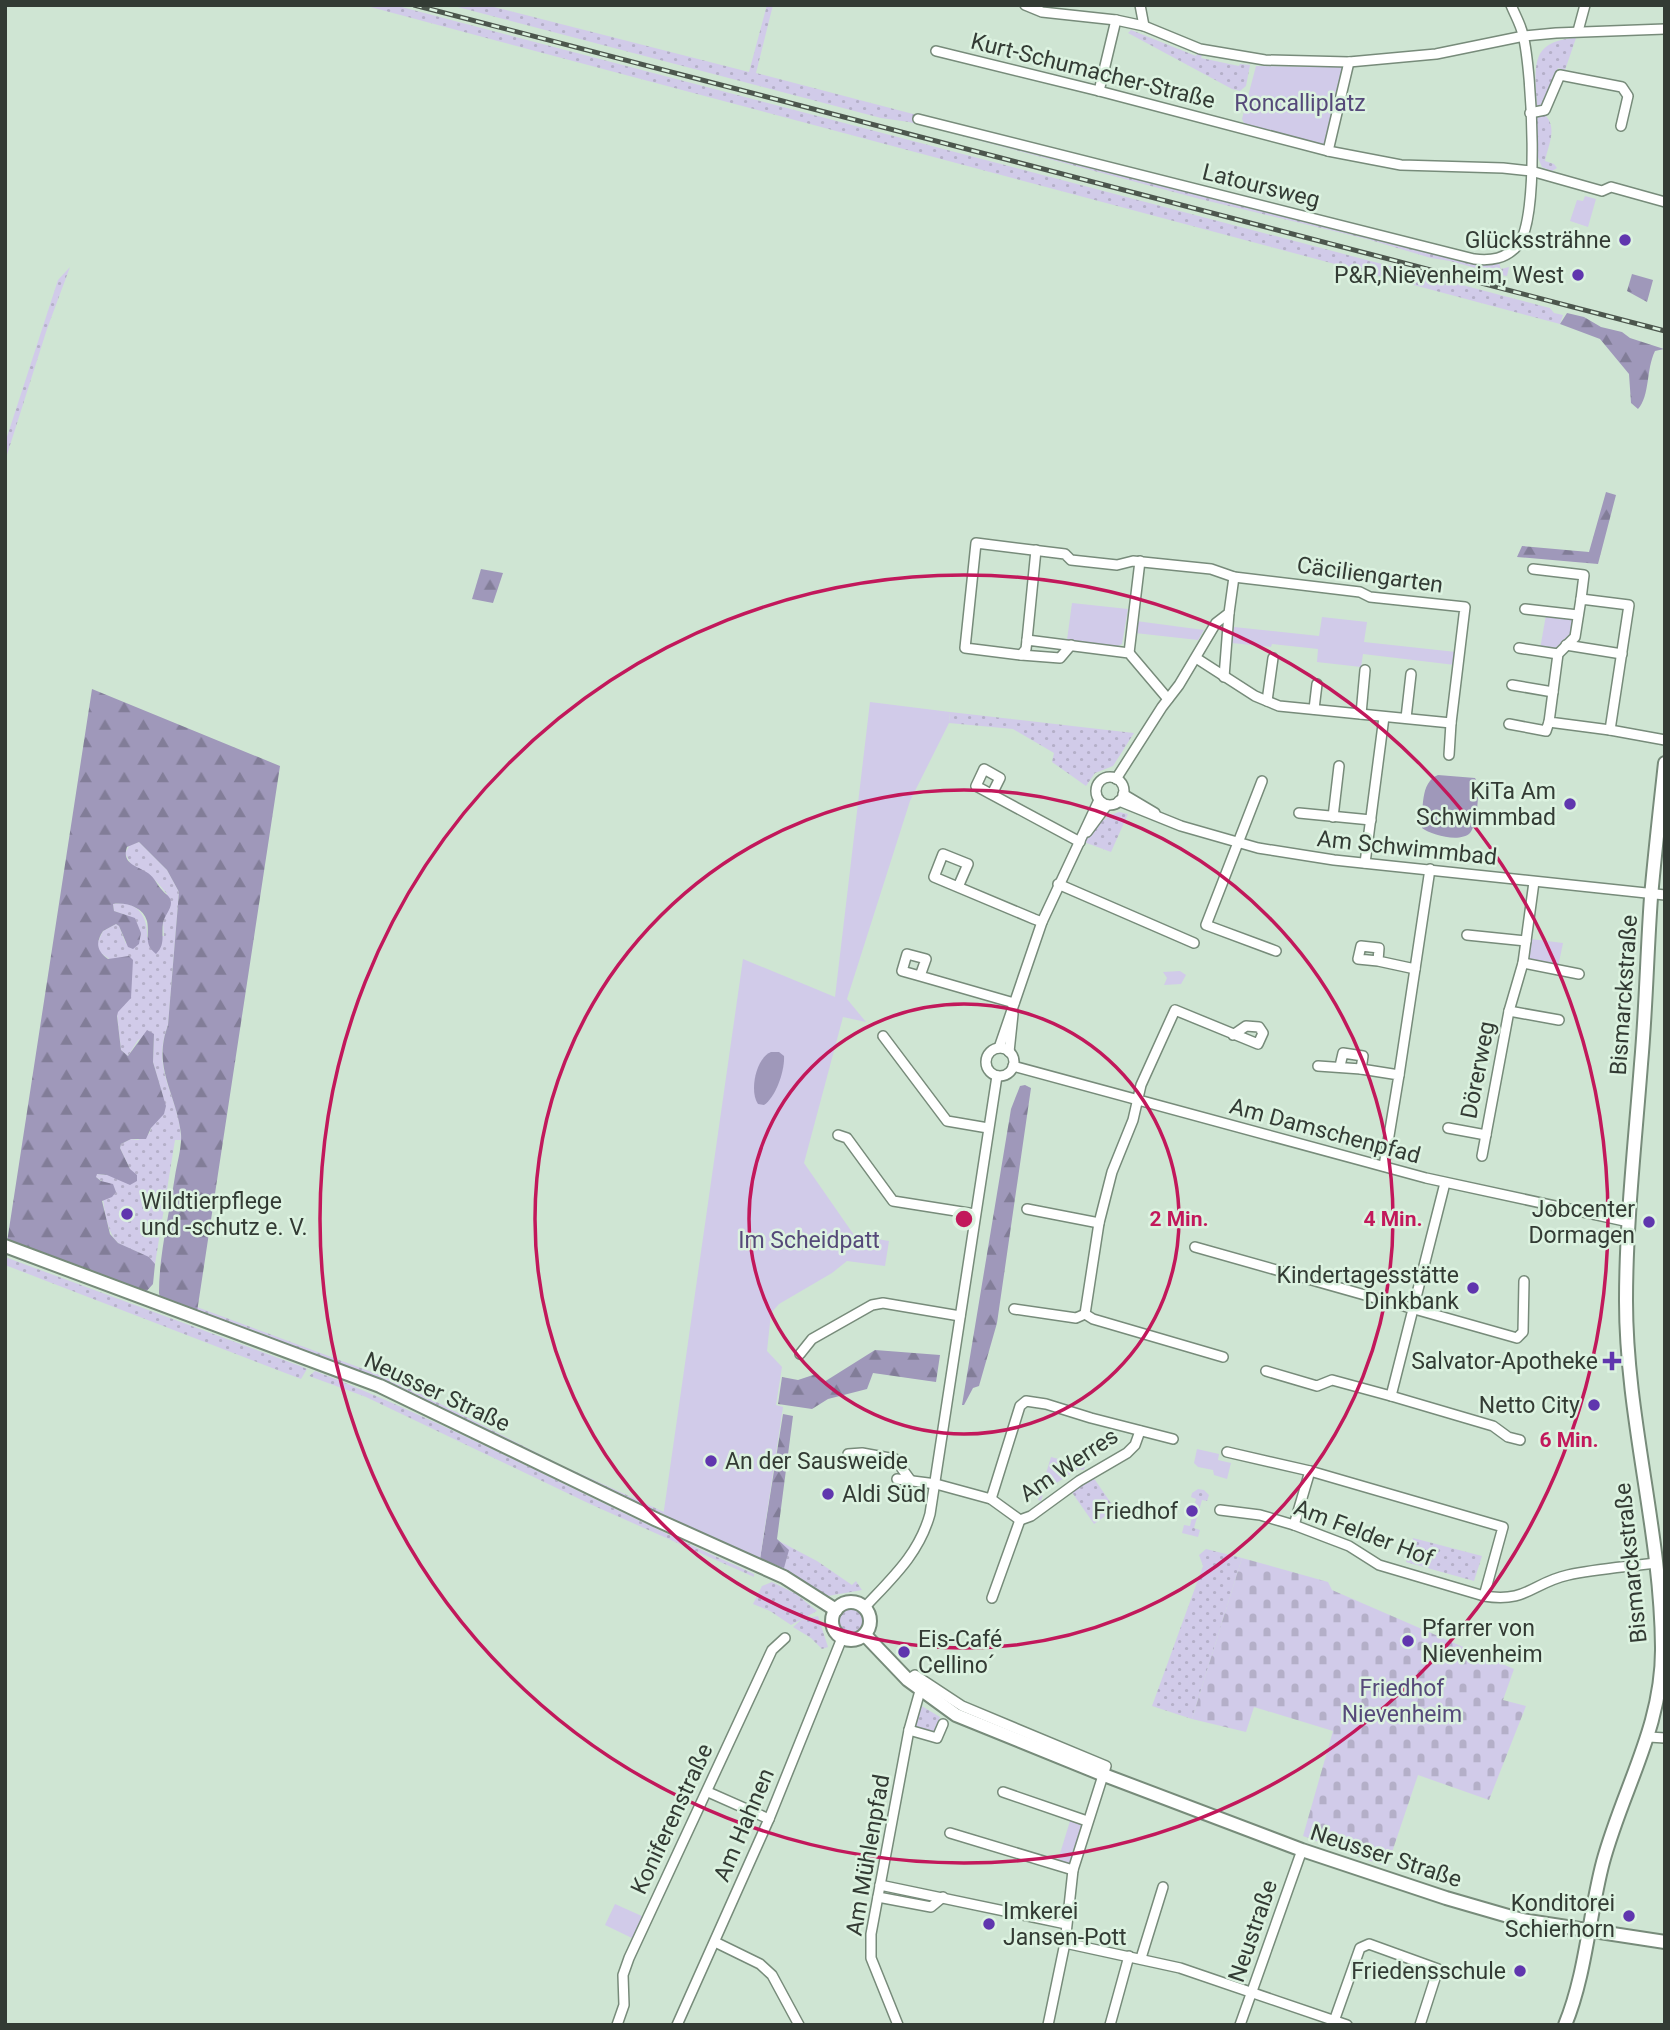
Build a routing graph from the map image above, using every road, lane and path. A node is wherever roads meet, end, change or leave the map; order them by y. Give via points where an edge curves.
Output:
1 (1025, 5) edge
2 (1140, 5) edge
3 (1511, 5) edge
4 (1585, 5) edge
5 (1116, 20) junction
6 (1144, 26) junction
7 (1665, 29) edge
8 (1578, 31) junction
9 (1524, 36) junction
10 (936, 51) dead end
11 (1349, 62) junction
12 (1099, 91) junction
13 (1530, 113) junction
14 (918, 119) dead end
15 (1621, 127) dead end
16 (1328, 151) junction
17 (1531, 172) junction
18 (1665, 202) edge
19 (1036, 550) junction
20 (1140, 561) junction
21 (1533, 569) dead end
22 (1234, 577) junction
23 (1581, 599) junction
24 (1525, 609) dead end
25 (1229, 613) junction
26 (1578, 615) junction
27 (1027, 640) junction
28 (1071, 645) junction
29 (1566, 645) junction
30 (1519, 648) dead end
31 (1129, 653) junction
32 (1558, 654) junction
33 (1622, 654) junction
34 (1021, 655) junction
35 (1196, 658) junction
36 (1273, 658) dead end
37 (1365, 670) dead end
38 (1411, 674) dead end
39 (1224, 677) junction
40 (1317, 684) dead end
41 (1512, 685) dead end
42 (1553, 692) junction
43 (1168, 699) junction
44 (1267, 701) junction
45 (1314, 709) junction
46 (1361, 715) junction
47 (1384, 717) junction
48 (1406, 718) junction
49 (1549, 722) junction
50 (1451, 723) junction
51 (1509, 724) dead end
52 (1610, 730) junction
53 (1665, 740) edge
54 (1449, 755) dead end
55 (1665, 763) edge
56 (1339, 766) dead end
57 (1116, 779) junction
58 (1262, 781) dead end
59 (992, 794) dead end
60 (1121, 798) junction
61 (1103, 802) junction
62 (1299, 813) dead end
63 (1333, 817) junction
64 (1371, 820) junction
65 (1080, 842) junction
66 (1238, 844) junction
67 (1366, 863) junction
68 (1430, 869) junction
69 (1534, 882) junction
70 (1058, 884) junction
71 (958, 887) dead end
72 (1658, 895) edge
73 (1042, 922) junction
74 (1467, 935) dead end
75 (1526, 941) junction
76 (1194, 943) dead end
77 (1276, 951) dead end
78 (1378, 961) dead end
79 (1522, 963) junction
80 (1415, 969) junction
81 (1580, 974) dead end
82 (920, 976) dead end
83 (1013, 1006) junction
84 (1509, 1011) junction
85 (1559, 1020) dead end
86 (883, 1035) dead end
87 (1233, 1035) dead end
88 (1004, 1050) junction
89 (1013, 1066) junction
90 (1318, 1066) dead end
91 (1399, 1074) junction
92 (996, 1076) junction
93 (1138, 1099) junction
94 (988, 1128) junction
95 (1448, 1128) dead end
96 (838, 1135) dead end
97 (1486, 1135) junction
98 (1482, 1156) dead end
99 (1384, 1166) junction
100 (1445, 1183) junction
101 (1027, 1209) dead end
102 (975, 1214) junction
103 (1629, 1222) junction
104 (1099, 1223) junction
105 (5, 1247) edge
106 (1195, 1247) dead end
107 (1524, 1280) dead end
108 (1413, 1307) junction
109 (1014, 1309) dead end
110 (1085, 1314) junction
111 (960, 1316) junction
112 (800, 1354) dead end
113 (1223, 1357) dead end
114 (1266, 1371) dead end
115 (1391, 1396) junction
116 (1140, 1432) junction
117 (1173, 1439) dead end
118 (1520, 1440) dead end
119 (1227, 1452) dead end
120 (848, 1454) dead end
121 (1310, 1471) junction
122 (897, 1479) dead end
123 (911, 1480) junction
124 (936, 1484) junction
125 (991, 1499) junction
126 (1220, 1510) dead end
127 (1020, 1520) junction
128 (1294, 1525) junction
129 (1655, 1563) junction
130 (1484, 1596) junction
131 (992, 1598) dead end
132 (865, 1607) junction
133 (836, 1610) junction
134 (865, 1635) junction
135 (785, 1638) dead end
136 (842, 1638) junction
137 (908, 1680) junction
138 (920, 1691) junction
139 (943, 1724) dead end
140 (909, 1730) junction
141 (1649, 1737) junction
142 (1665, 1738) edge
143 (1104, 1775) junction
144 (708, 1791) junction
145 (1003, 1792) dead end
146 (769, 1819) junction
147 (1087, 1822) junction
148 (950, 1833) dead end
149 (1302, 1850) junction
150 (1073, 1870) junction
151 (880, 1885) junction
152 (1163, 1886) dead end
153 (922, 1894) junction
154 (878, 1897) junction
155 (943, 1897) junction
156 (919, 1905) junction
157 (1066, 1924) junction
158 (1589, 1931) junction
159 (715, 1942) junction
160 (1665, 1942) edge
161 (1065, 1943) junction
162 (1129, 1956) junction
163 (1141, 1958) junction
164 (1251, 1992) junction
165 (793, 2013) junction
166 (1333, 2022) edge
167 (617, 2025) edge
168 (677, 2025) edge
169 (788, 2025) edge
170 (799, 2025) edge
171 (898, 2025) edge
172 (1048, 2025) edge
173 (1110, 2025) edge
174 (1240, 2025) edge
175 (1347, 2025) edge
176 (1420, 2025) edge
177 (1565, 2025) edge

1 - 5 street via 1042,12
2 - 6 street
3 - 9 street, Latoursweg
4 - 8 street
5 - 6 street
5 - 12 street
6 - 11 street via 1200,49 1253,60
7 - 8 street
8 - 9 street
9 - 11 street via 1436,54
9 - 13 street, Latoursweg
10 - 12 street, Kurt-Schumacher-Straße
11 - 16 street
12 - 16 street, Kurt-Schumacher-Straße
13 - 15 street via 1545,110 1560,75 1622,87 1628,96
13 - 17 street, Latoursweg
14 - 17 street, Latoursweg via 1489,261 1507,255 1522,239 1530,206
16 - 17 street, Kurt-Schumacher-Straße via 1401,165
17 - 18 street, Kurt-Schumacher-Straße
19 - 20 street via 1116,565
19 - 27 street
19 - 34 street via 976,543 965,648
20 - 22 street via 1211,569
20 - 31 street
21 - 23 street via 1584,575
22 - 25 street
22 - 50 street, Cäciliengarten via 1465,607
23 - 26 street
23 - 33 street via 1629,605
24 - 26 street
25 - 35 street via 1216,623
25 - 39 street
26 - 29 street via 1575,637
27 - 28 street
27 - 34 street
28 - 31 street
28 - 34 street via 1060,659
29 - 32 street
29 - 33 street
30 - 32 street
31 - 43 street
32 - 42 street
33 - 52 street
35 - 39 street
35 - 43 street
36 - 44 street
37 - 46 street
38 - 48 street
39 - 44 street
40 - 45 street
41 - 42 street
42 - 49 street
43 - 57 street
44 - 45 street
45 - 46 street
46 - 47 street
47 - 48 street
47 - 64 street
48 - 50 street
49 - 51 street via 1546,731
49 - 52 street
50 - 54 street
52 - 53 street
55 - 72 main road, Bismarckstraße
56 - 63 street
57 - 60 street via 1122,785
57 - 61 street via 1099,782 1096,791
58 - 66 street
59 - 65 street
60 - 61 street
60 - 66 street, Am Schwimmbad via 1162,818
61 - 65 street
62 - 63 street
63 - 64 street
64 - 67 street
65 - 70 street
66 - 67 street, Am Schwimmbad
66 - 77 street via 1206,925
67 - 68 street, Am Schwimmbad
68 - 69 street, Am Schwimmbad
68 - 80 street
69 - 72 street, Am Schwimmbad
69 - 75 street, Dörerweg
70 - 73 street
70 - 76 street
71 - 73 street
72 - 103 main road, Bismarckstraße
73 - 83 street
74 - 75 street
75 - 79 street, Dörerweg
78 - 80 street
79 - 81 street
79 - 84 street, Dörerweg
80 - 91 street
82 - 83 street
83 - 88 street
84 - 85 street, Dörerweg
84 - 97 street, Dörerweg
86 - 94 street via 947,1121
87 - 93 street via 1175,1010
88 - 89 street via 1013,1058
88 - 92 street via 988,1054 986,1063
89 - 92 street via 1009,1073
89 - 93 street, Am Damschenpfad
90 - 91 street
91 - 99 street
92 - 94 street
93 - 99 street, Am Damschenpfad
93 - 104 street
94 - 102 street
95 - 97 street, Dörerweg
96 - 102 street via 848,1138 893,1201
97 - 98 street, Dörerweg
99 - 100 street, Am Damschenpfad
100 - 103 street, Am Damschenpfad
100 - 108 street
101 - 104 street
102 - 111 street
103 - 129 main road, Bismarckstraße via 1628,1352
104 - 110 street
105 - 133 main road, Neusser Straße via 380,1386 784,1577
106 - 108 street
107 - 108 street via 1523,1332 1517,1338
108 - 115 street
109 - 110 street via 1076,1318
110 - 113 street
111 - 112 street via 872,1305 812,1339
111 - 124 street
114 - 115 street via 1317,1387 1332,1380
115 - 118 street via 1493,1426
116 - 117 street
116 - 125 street via 1026,1401 1020,1406
116 - 127 street, Am Werres via 1127,1453
119 - 121 street
120 - 123 street via 895,1459
121 - 128 street
121 - 130 street via 1503,1527
122 - 123 street
123 - 124 street
124 - 125 street, Am Werres
124 - 132 street via 917,1548
125 - 127 street, Am Werres
126 - 128 street, Am Felder Hof
127 - 131 street
128 - 130 street, Am Felder Hof via 1349,1546 1379,1565
129 - 130 street, Am Felder Hof via 1566,1576 1515,1597
129 - 141 main road, Bismarckstraße via 1662,1649
132 - 133 main road via 850,1602
132 - 134 main road via 871,1621
133 - 136 main road via 832,1623
134 - 136 main road
134 - 137 main road, Neusser Straße
135 - 144 street, Koniferenstraße via 772,1650
136 - 146 street, Am Hahnen
137 - 138 main road, Neusser Straße
137 - 143 street, Neusser Straße via 915,1675 962,1706 1004,1726 1105,1764
138 - 140 street, Am Mühlenpfad
138 - 143 main road, Neusser Straße via 968,1721
139 - 140 street via 937,1738
140 - 151 street, Am Mühlenpfad
141 - 142 street
141 - 158 main road, Bismarckstraße via 1614,1826
143 - 147 street
143 - 149 main road, Neusser Straße
144 - 146 street
144 - 167 street, Koniferenstraße via 629,1958
145 - 147 street
146 - 159 street, Am Hahnen
147 - 150 street
148 - 150 street
149 - 158 main road, Neusser Straße via 1522,1920
149 - 164 street, Neustraße
150 - 157 street
151 - 153 street
151 - 154 street, Am Mühlenpfad
152 - 163 street
153 - 155 street
153 - 156 street
154 - 156 street
154 - 171 street, Am Mühlenpfad via 871,1958
155 - 156 street via 931,1907
155 - 157 street
157 - 161 street
158 - 160 main road, Neusser Straße
158 - 177 main road, Bismarckstraße
159 - 165 street via 760,1964 772,1975
159 - 168 street, Am Hahnen
161 - 162 street
161 - 172 street
162 - 163 street
162 - 173 street
163 - 164 street
164 - 166 street
164 - 174 street, Neustraße
165 - 169 street
165 - 170 street
166 - 175 street
166 - 176 street via 1360,1948 1369,1944 1438,1969

